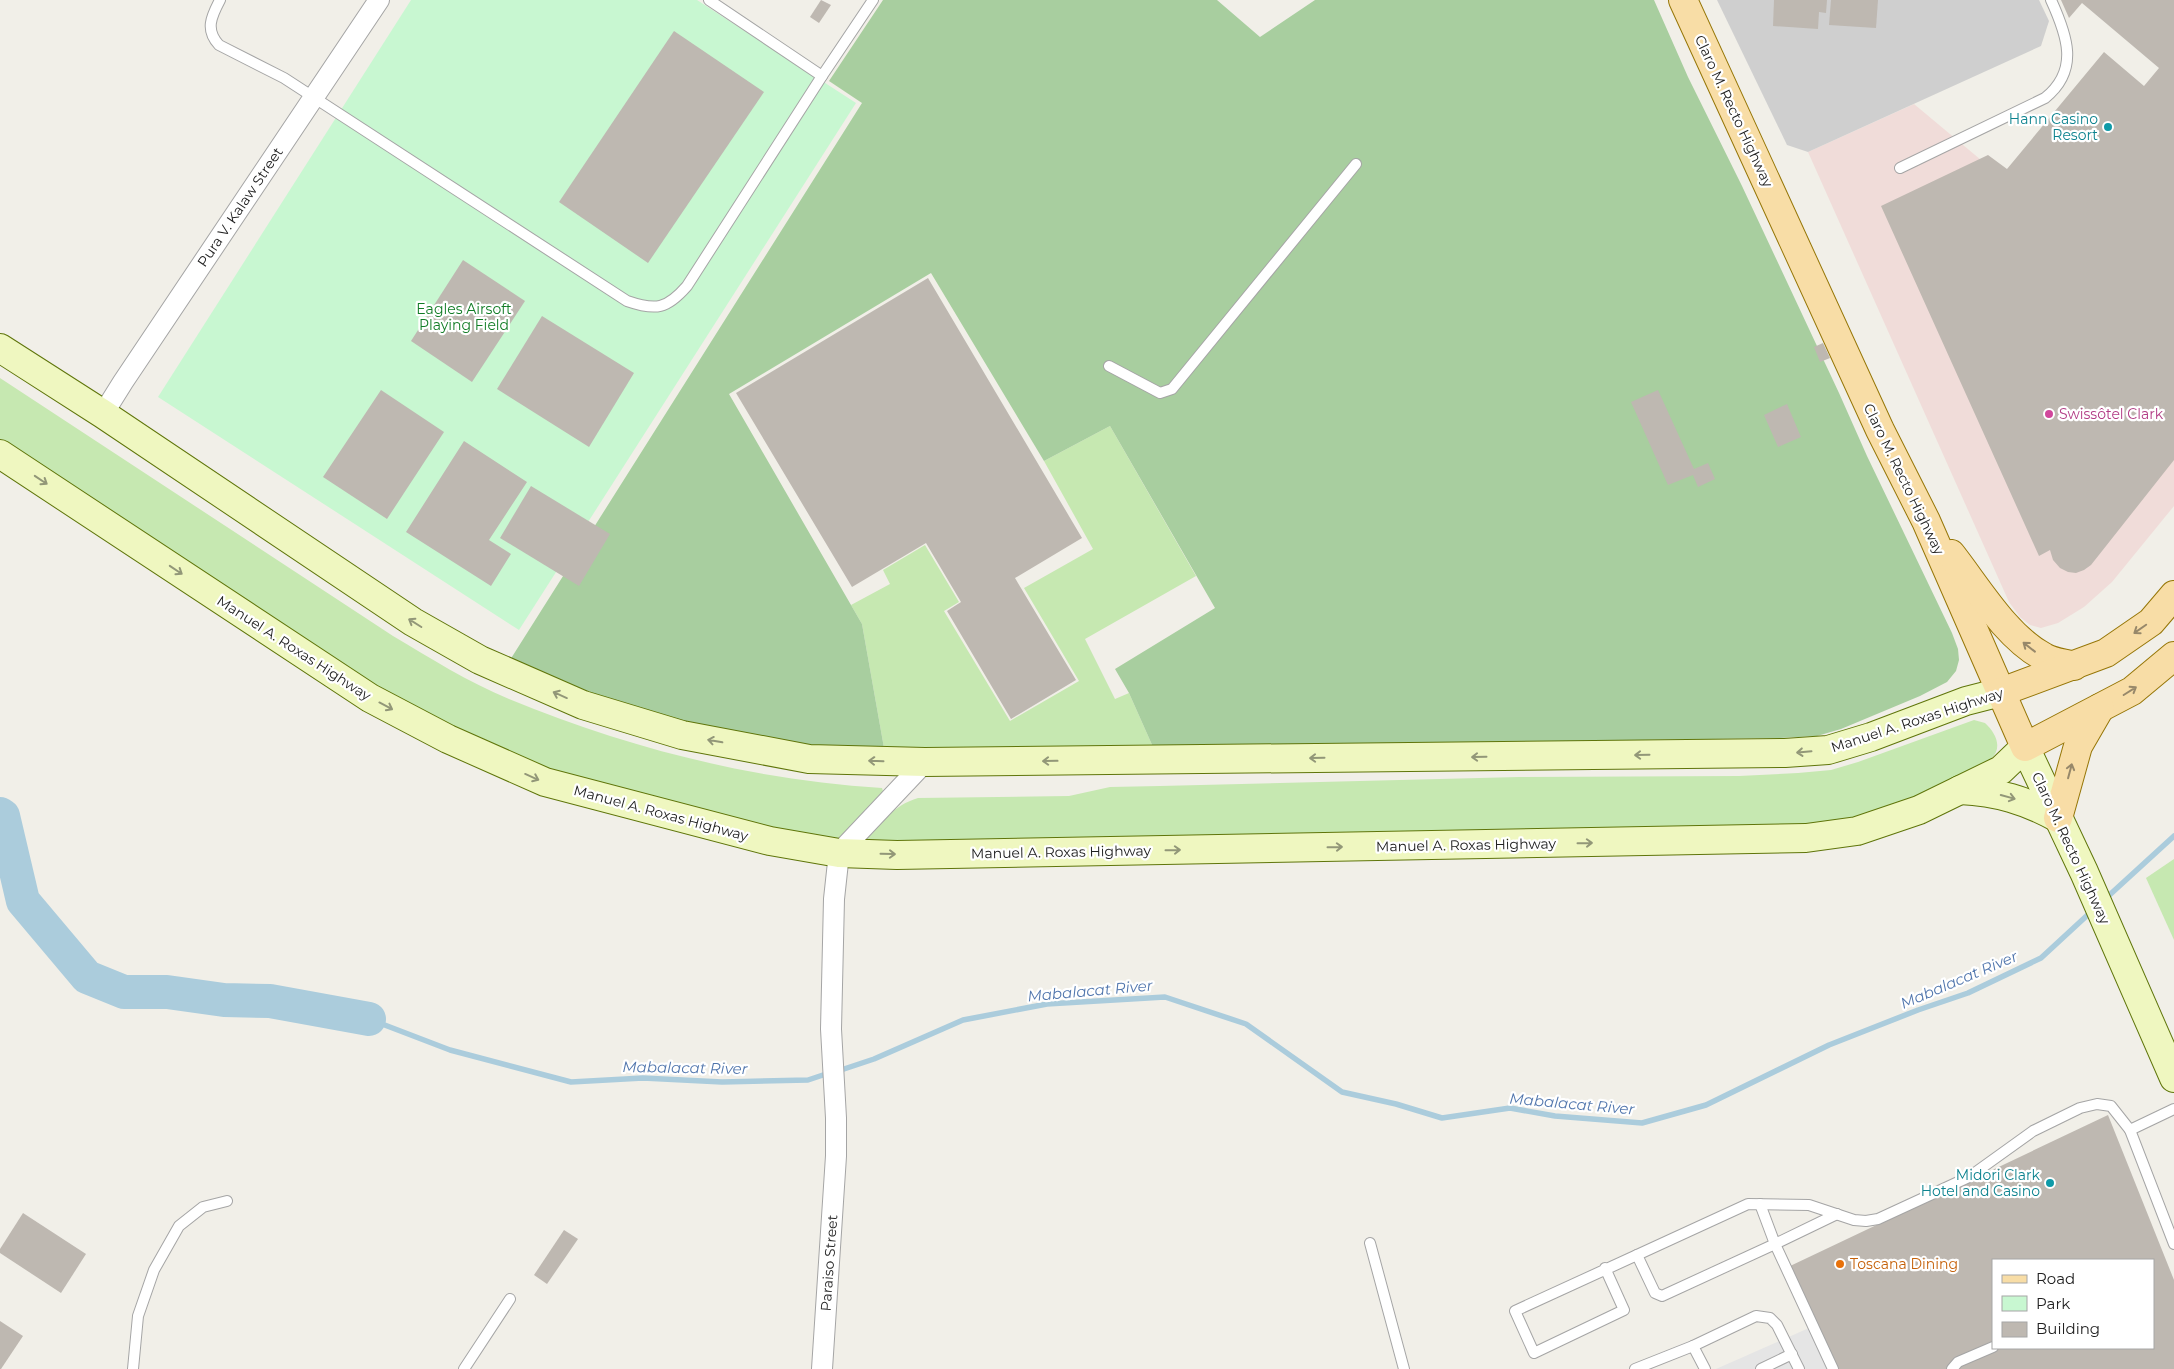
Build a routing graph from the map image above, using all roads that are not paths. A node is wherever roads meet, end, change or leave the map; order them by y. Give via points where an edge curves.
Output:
1 (220, 0) edge
2 (379, 0) edge
3 (709, 0) edge
4 (873, 0) edge
5 (1683, 0) edge
6 (2051, 0) edge
7 (822, 76) junction
8 (313, 97) junction
9 (1356, 164) dead end
10 (1900, 168) dead end
11 (0, 348) edge
12 (1109, 366) dead end
13 (103, 414) junction
14 (0, 454) edge
15 (1926, 521) junction
16 (2174, 595) edge
17 (2174, 656) edge
18 (2074, 666) junction
19 (2001, 692) junction
20 (2100, 708) junction
21 (2025, 747) junction
22 (925, 762) junction
23 (1960, 790) junction
24 (2058, 818) junction
25 (839, 853) junction
26 (2174, 1078) edge
27 (2174, 1109) edge
28 (2130, 1130) junction
29 (227, 1201) dead end
30 (1760, 1204) junction
31 (1837, 1214) junction
32 (1370, 1243) dead end
33 (1775, 1244) junction
34 (2174, 1244) edge
35 (1637, 1255) junction
36 (1605, 1268) junction
37 (510, 1299) dead end
38 (1694, 1346) junction
39 (1992, 1347) edge
40 (1792, 1354) junction
41 (133, 1369) edge
42 (464, 1369) edge
43 (822, 1369) edge
44 (1404, 1369) edge
45 (1635, 1369) edge
46 (1705, 1369) edge
47 (1761, 1369) edge
48 (1799, 1369) edge
49 (1833, 1369) edge
50 (1952, 1369) edge

1 - 8 lane via 210,28 219,45 284,78
2 - 8 street, Pura V. Kalaw Street
3 - 7 lane
4 - 7 lane
5 - 15 main road, Claro M. Recto Highway via 1880,430
6 - 10 lane via 2068,47 2066,70 2057,89 2045,98
7 - 8 lane via 687,286 664,306 653,308 628,301
8 - 13 street, Pura V. Kalaw Street
9 - 12 lane via 1172,389 1160,393
11 - 13 main road, Manuel A. Roxas Highway
22 -> 13 main road, Manuel A. Roxas Highway via 809,758 682,735 583,705 480,660 413,622
14 -> 25 main road, Manuel A. Roxas Highway via 370,698 448,739 545,782 770,841
18 -> 15 main road via 2046,658 2012,632
15 - 19 main road, Claro M. Recto Highway
16 -> 18 main road, Manuel A. Roxas Highway via 2151,622 2106,653
20 -> 17 main road, Manuel A. Roxas Highway via 2132,691
18 - 19 main road, Manuel A. Roxas Highway
19 - 21 main road, Claro M. Recto Highway
19 -> 22 main road, Manuel A. Roxas Highway via 1828,750 1785,754
20 - 21 main road, Manuel A. Roxas Highway
24 -> 20 main road via 2078,746
21 - 23 main road, Manuel A. Roxas Highway via 2001,770
21 - 24 main road, Claro M. Recto Highway
22 - 25 street
23 -> 24 main road via 2015,798
25 -> 23 main road, Manuel A. Roxas Highway via 1806,838 1857,831 1919,810
24 - 26 main road, Claro M. Recto Highway
25 - 43 street, Paraiso Street via 834,899 831,1029 836,1156
27 - 28 lane
28 - 31 lane via 2111,1106 2096,1104 2080,1108 2033,1131 1969,1177 1878,1219 1854,1220
28 - 34 lane
29 - 41 lane via 203,1207 179,1226 154,1270 138,1316
30 - 31 lane via 1809,1205
30 - 33 lane
30 - 35 lane via 1748,1204
31 - 33 lane
32 - 44 lane
33 - 35 lane via 1662,1296 1656,1293
33 - 49 lane
35 - 36 lane
36 - 36 lane via 1514,1311 1534,1354 1624,1310
37 - 42 lane
38 - 40 lane via 1756,1316 1770,1318 1777,1325
38 - 45 lane
38 - 46 lane
39 - 50 lane via 1958,1362
40 - 47 lane
40 - 48 lane

